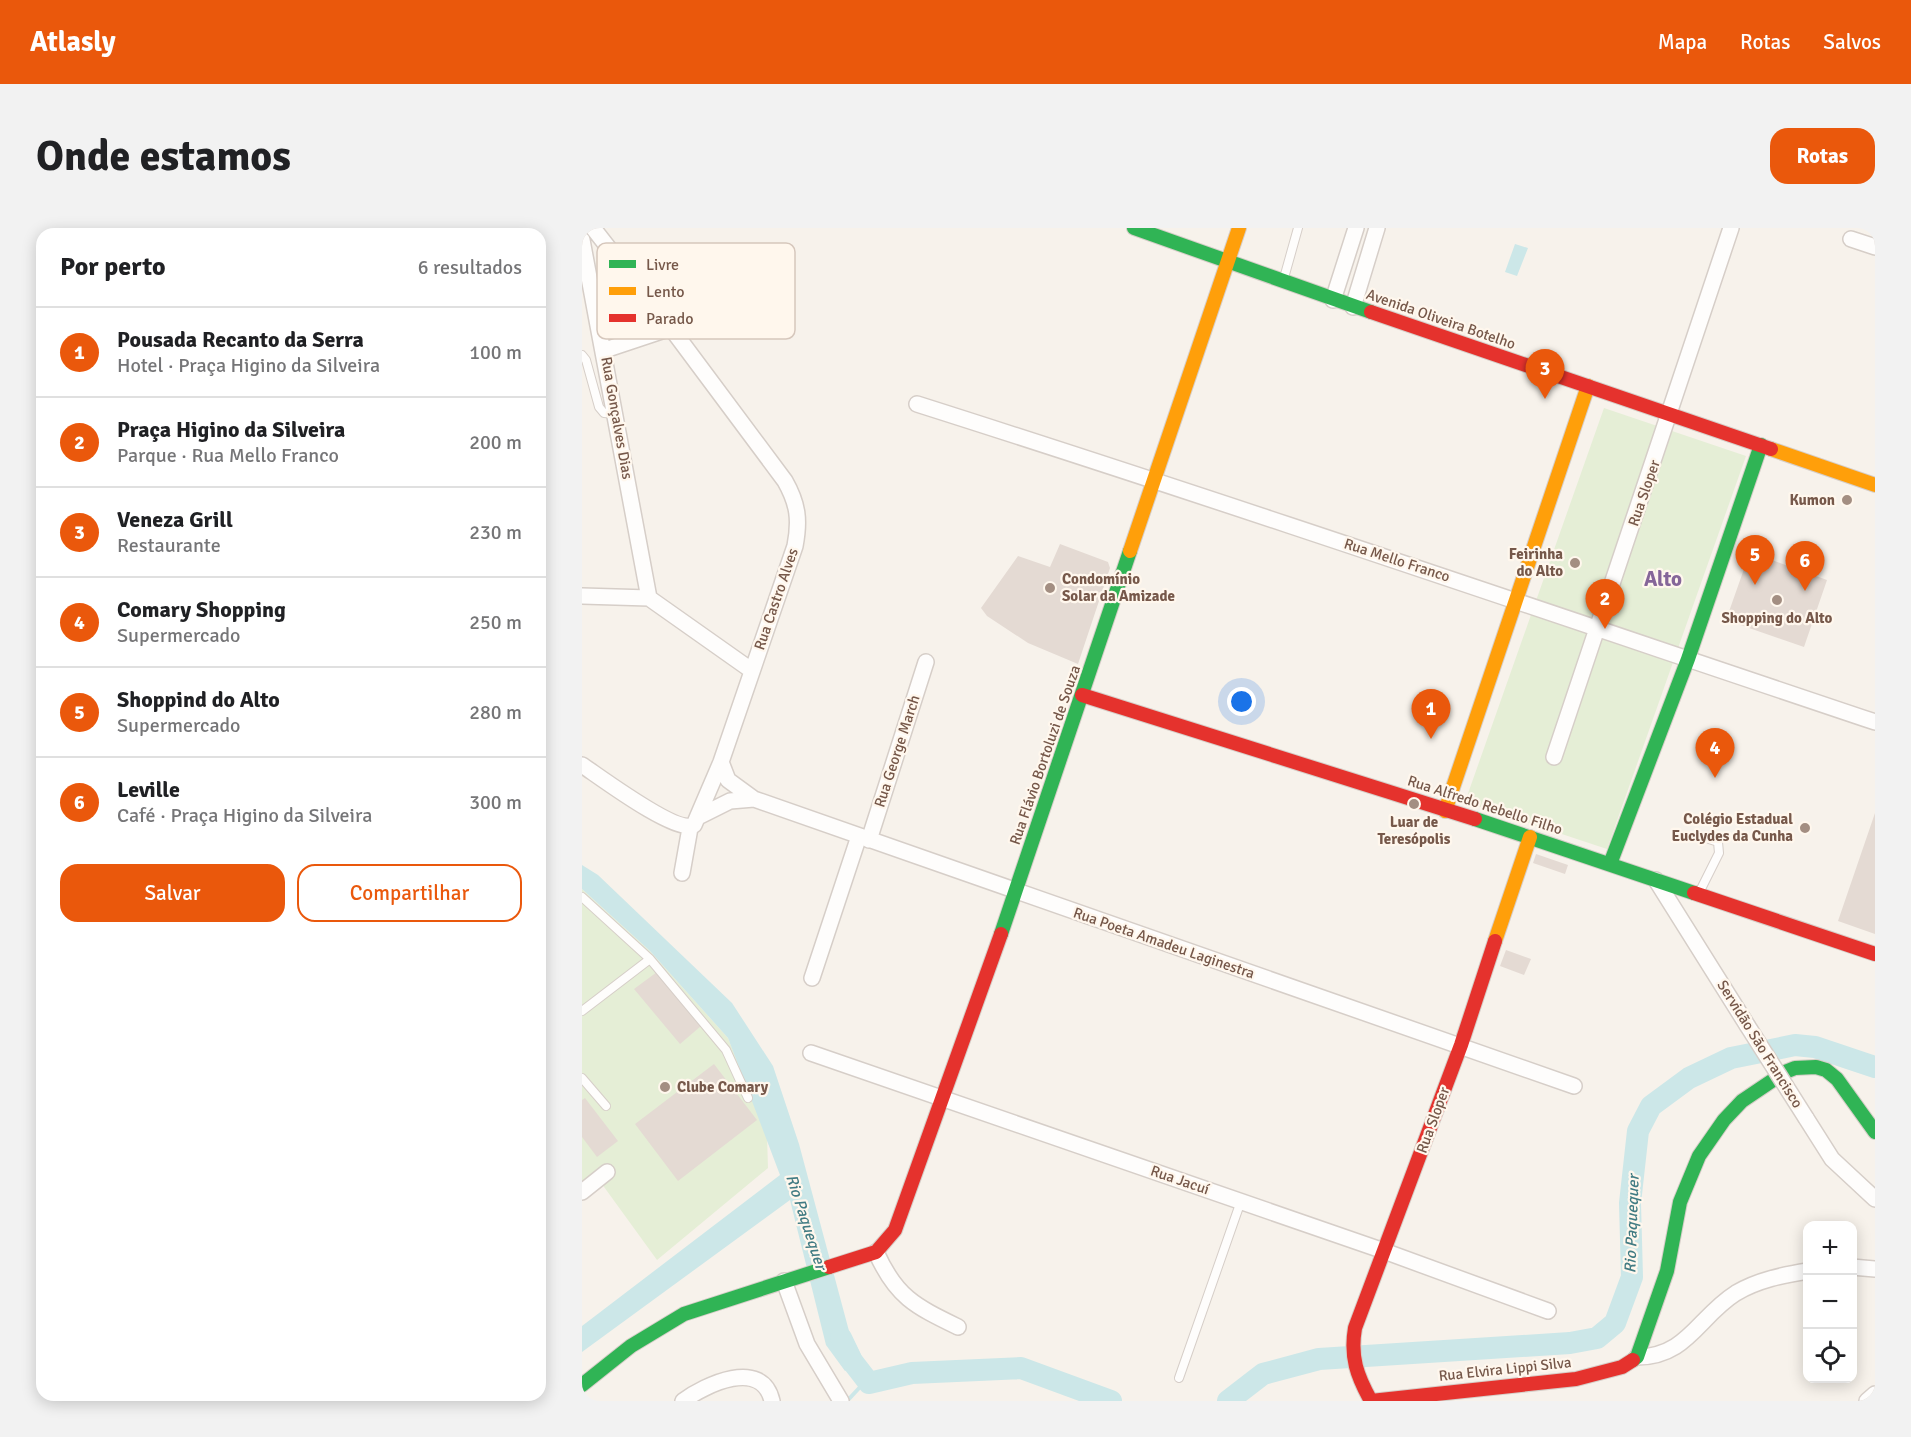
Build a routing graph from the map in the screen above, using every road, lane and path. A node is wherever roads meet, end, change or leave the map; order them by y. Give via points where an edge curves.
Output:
1 (593, 228) edge
2 (1134, 228) edge
3 (1239, 228) edge
4 (1298, 228) edge
5 (1356, 228) edge
6 (1377, 228) edge
7 (1731, 228) edge
8 (1851, 239) dead end
9 (582, 240) edge
10 (604, 243) edge
11 (1875, 248) edge
12 (597, 256) edge
13 (587, 258) junction
14 (1228, 262) junction
15 (1283, 282) junction
16 (1333, 300) junction
17 (1353, 307) junction
18 (597, 309) edge
19 (603, 339) edge
20 (638, 339) edge
21 (679, 339) edge
22 (605, 350) junction
23 (582, 356) edge
24 (1588, 386) junction
25 (917, 404) dead end
26 (1671, 413) junction
27 (616, 414) junction
28 (1761, 445) junction
29 (1155, 479) junction
30 (1875, 485) edge
31 (582, 596) edge
32 (650, 598) junction
33 (1518, 600) junction
34 (1598, 626) junction
35 (1688, 659) junction
36 (926, 662) dead end
37 (751, 670) junction
38 (1082, 695) junction
39 (1875, 722) edge
40 (1554, 757) dead end
41 (721, 762) junction
42 (582, 765) edge
43 (754, 799) junction
44 (1445, 811) junction
45 (694, 822) junction
46 (1530, 837) junction
47 (864, 838) junction
48 (1709, 839) dead end
49 (1610, 864) junction
50 (682, 873) dead end
51 (1656, 880) junction
52 (1016, 892) junction
53 (1698, 894) junction
54 (582, 897) edge
55 (1875, 954) edge
56 (650, 959) junction
57 (812, 978) dead end
58 (582, 1011) edge
59 (1461, 1046) junction
60 (811, 1053) dead end
61 (582, 1078) edge
62 (1575, 1086) dead end
63 (941, 1096) junction
64 (748, 1098) dead end
65 (606, 1106) dead end
66 (1875, 1132) edge
67 (606, 1172) dead end
68 (582, 1192) edge
69 (1875, 1199) edge
70 (1241, 1201) junction
71 (1384, 1251) junction
72 (876, 1252) junction
73 (1857, 1267) edge
74 (1875, 1269) edge
75 (1803, 1272) edge
76 (784, 1281) junction
77 (1548, 1311) dead end
78 (958, 1327) dead end
79 (1637, 1357) junction
80 (1179, 1378) dead end
81 (582, 1385) edge
82 (1875, 1394) edge
83 (683, 1401) edge
84 (772, 1401) edge
85 (841, 1401) edge
86 (1371, 1401) edge
87 (1867, 1401) edge

1 - 10 street, Rua Castro Alves
2 - 14 street, Avenida Oliveira Botelho
3 - 14 street, Rua Flávio Bortoluzi de Souza
4 - 15 lane
5 - 16 street
6 - 17 street
7 - 26 street, Rua Sloper
8 - 11 street
9 - 13 street, Rua Gonçalves Dias
12 - 13 street
13 - 18 street, Rua Gonçalves Dias
14 - 15 street, Avenida Oliveira Botelho
14 - 29 street, Rua Flávio Bortoluzi de Souza
15 - 16 street, Avenida Oliveira Botelho
16 - 17 street, Avenida Oliveira Botelho
17 - 24 street, Avenida Oliveira Botelho
19 - 22 street, Rua Gonçalves Dias
20 - 22 street
21 - 37 street, Rua Castro Alves via 784,481 798,511 795,546
22 - 27 street, Rua Gonçalves Dias
23 - 27 lane via 601,411
24 - 26 street, Avenida Oliveira Botelho
24 - 33 street
25 - 29 street, Rua Mello Franco
26 - 28 street, Avenida Oliveira Botelho
26 - 34 street, Rua Sloper
27 - 32 street, Rua Gonçalves Dias
28 - 30 street, Avenida Oliveira Botelho
28 - 35 street
29 - 33 street, Rua Mello Franco
29 - 38 street, Rua Flávio Bortoluzi de Souza
31 - 32 street
32 - 37 street
33 - 34 street, Rua Mello Franco
33 - 44 street
34 - 35 street, Rua Mello Franco
34 - 40 street, Rua Sloper
35 - 39 street, Rua Mello Franco
35 - 49 street
36 - 47 street, Rua George March
37 - 41 street, Rua Castro Alves
38 - 44 street, Rua Alfredo Rebello Filho
38 - 52 street, Rua Flávio Bortoluzi de Souza
41 - 43 street, Rua Poeta Amadeu Laginestra via 728,780
41 - 45 street, Rua Castro Alves
42 - 45 street via 654,813
43 - 45 street, Rua Poeta Amadeu Laginestra via 730,801
43 - 47 street, Rua Poeta Amadeu Laginestra
44 - 46 street, Rua Alfredo Rebello Filho
45 - 50 street, Rua Castro Alves
46 - 49 street, Rua Alfredo Rebello Filho
46 - 59 street, Rua Sloper
47 - 52 street, Rua Poeta Amadeu Laginestra
47 - 57 street, Rua George March
48 - 53 lane via 1718,842 1719,853
49 - 51 street, Rua Alfredo Rebello Filho
51 - 53 street, Rua Alfredo Rebello Filho
51 - 69 street, Servidão São Francisco, bridge via 1832,1159
52 - 59 street, Rua Poeta Amadeu Laginestra
52 - 63 street, Rua Flávio Bortoluzi de Souza
53 - 55 street, Rua Alfredo Rebello Filho
54 - 56 lane
56 - 58 lane
56 - 64 lane via 726,1050
59 - 62 street, Rua Poeta Amadeu Laginestra
59 - 71 street, Rua Sloper
60 - 63 street, Rua Jacuí
61 - 65 lane
63 - 70 street, Rua Jacuí
63 - 72 street, Rua Flávio Bortoluzi de Souza via 895,1230
66 - 79 street via 1837,1079 1816,1067 1785,1072 1742,1101 1709,1140 1680,1202 1667,1271
67 - 68 street
70 - 71 street, Rua Jacuí
70 - 80 lane
71 - 77 street, Rua Jacuí
71 - 86 street, Rua Sloper via 1351,1346 1354,1372
72 - 76 street, Rua Flávio Bortoluzi de Souza
72 - 78 street via 901,1294
73 - 74 street
75 - 79 street via 1763,1280 1743,1290 1677,1347 1655,1357
76 - 81 street, Rua Flávio Bortoluzi de Souza via 710,1304 659,1326
76 - 85 street via 807,1344
79 - 86 street, Rua Elvira Lippi Silva via 1622,1367 1576,1379
82 - 87 street
83 - 84 street via 712,1383 738,1377 758,1382 770,1393

